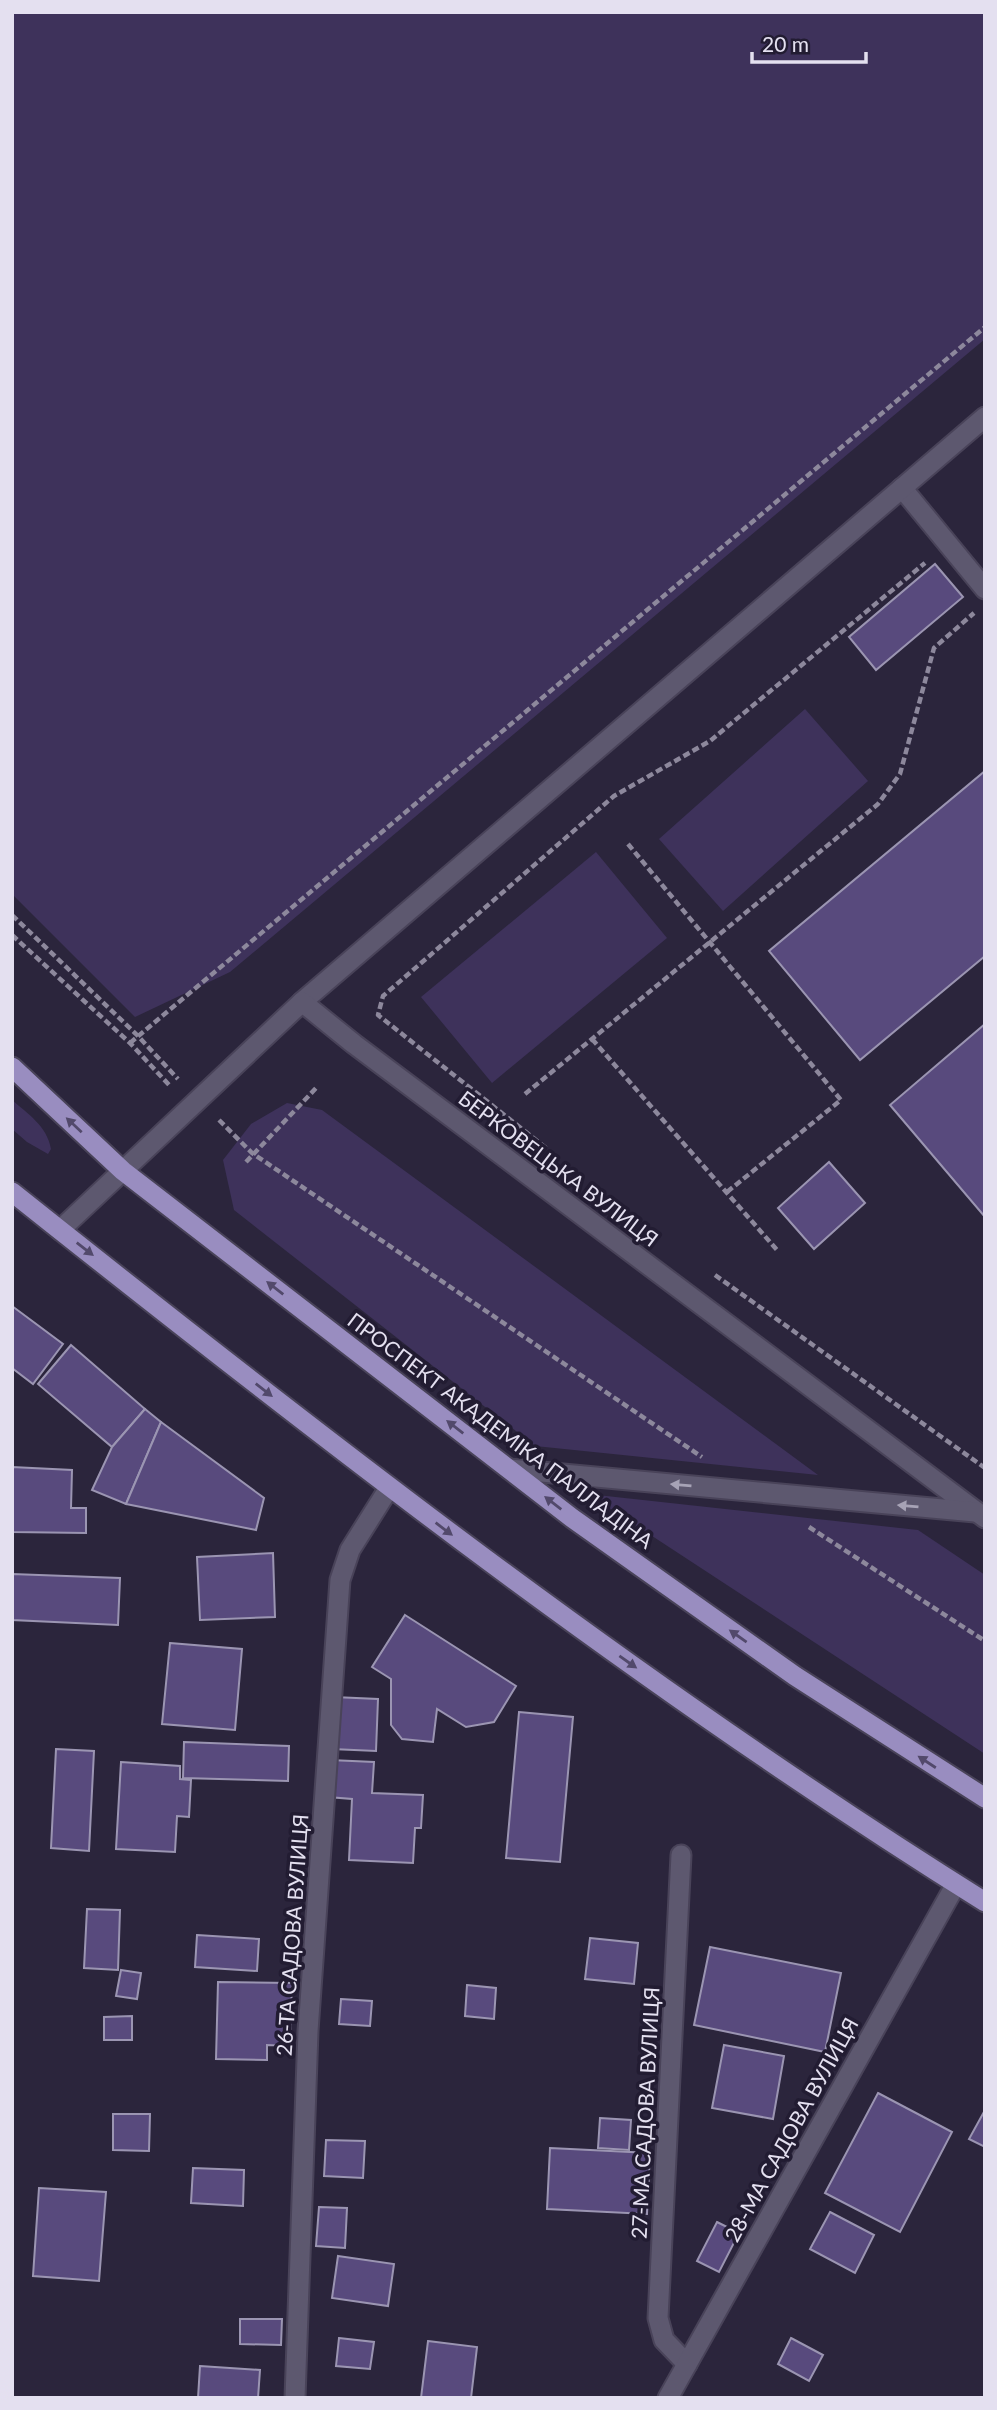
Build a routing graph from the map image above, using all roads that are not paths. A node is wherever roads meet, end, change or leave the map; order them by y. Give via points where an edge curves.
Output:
1 (985, 417) edge
2 (902, 488) junction
3 (985, 589) edge
4 (302, 1002) junction
5 (12, 1067) edge
6 (123, 1171) junction
7 (12, 1192) edge
8 (60, 1230) junction
9 (509, 1469) junction
10 (389, 1488) junction
11 (980, 1515) edge
12 (985, 1798) edge
13 (681, 1854) dead end
14 (956, 1884) junction
15 (985, 1902) edge
16 (687, 2364) junction
17 (295, 2398) edge
18 (668, 2398) edge

1 - 2 street
2 - 3 street
2 - 4 street
4 - 6 street
4 - 11 street, БЕРКОВЕЦЬКА ВУЛИЦЯ
6 -> 5 highway, ПРОСПЕКТ АКАДЕМІКА ПАЛЛАДІНА
6 - 8 street
9 -> 6 highway, ПРОСПЕКТ АКАДЕМІКА ПАЛЛАДІНА
7 - 8 highway
8 -> 10 highway
11 -> 9 street
12 -> 9 highway, ПРОСПЕКТ АКАДЕМІКА ПАЛЛАДІНА via 795,1676
10 -> 14 highway via 729,1732
10 - 17 street, 26-ТА САДОВА ВУЛИЦЯ via 350,1550 340,1580 308,2031
13 - 16 street, 27-МА САДОВА ВУЛИЦЯ via 658,2318 664,2340
14 - 15 highway
14 - 16 street, 28-МА САДОВА ВУЛИЦЯ
16 - 18 street, 28-МА САДОВА ВУЛИЦЯ

